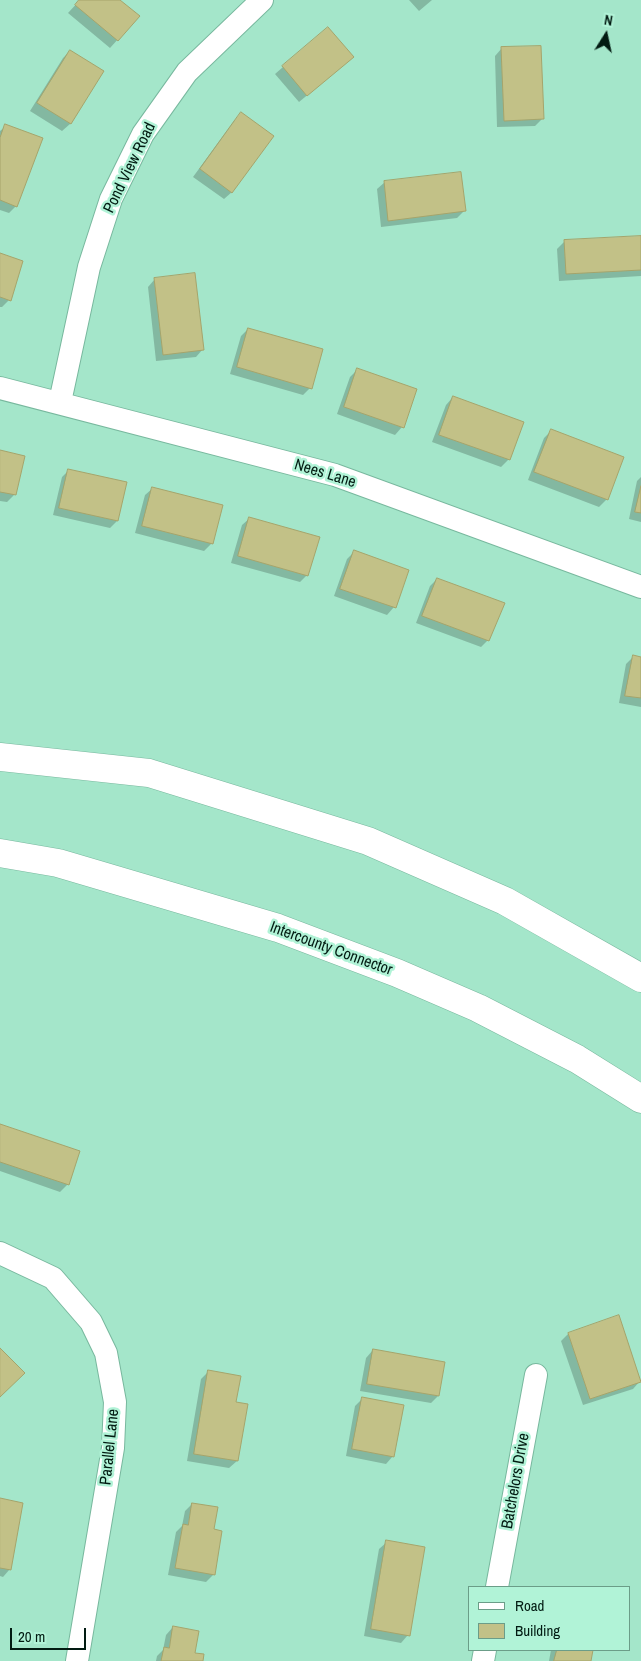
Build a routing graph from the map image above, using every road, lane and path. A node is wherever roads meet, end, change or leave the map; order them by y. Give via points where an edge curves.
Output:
1 (262, 0) edge
2 (0, 388) edge
3 (60, 402) junction
4 (641, 587) edge
5 (0, 757) edge
6 (0, 853) edge
7 (641, 978) edge
8 (641, 1099) edge
9 (0, 1253) edge
10 (536, 1375) dead end
11 (497, 1586) edge
12 (77, 1661) edge

1 - 3 street, Pond View Road via 187,72 142,134 111,199 89,267
2 - 3 street, Nees Lane
3 - 4 street, Nees Lane via 335,476
5 - 7 highway via 149,772 368,842 505,901
6 - 8 highway, Intercounty Connector via 58,863 268,925 397,973 478,1008 578,1059
9 - 12 street, Parallel Lane via 53,1278 92,1322 106,1353 116,1402 112,1448
10 - 11 street, Batchelors Drive

